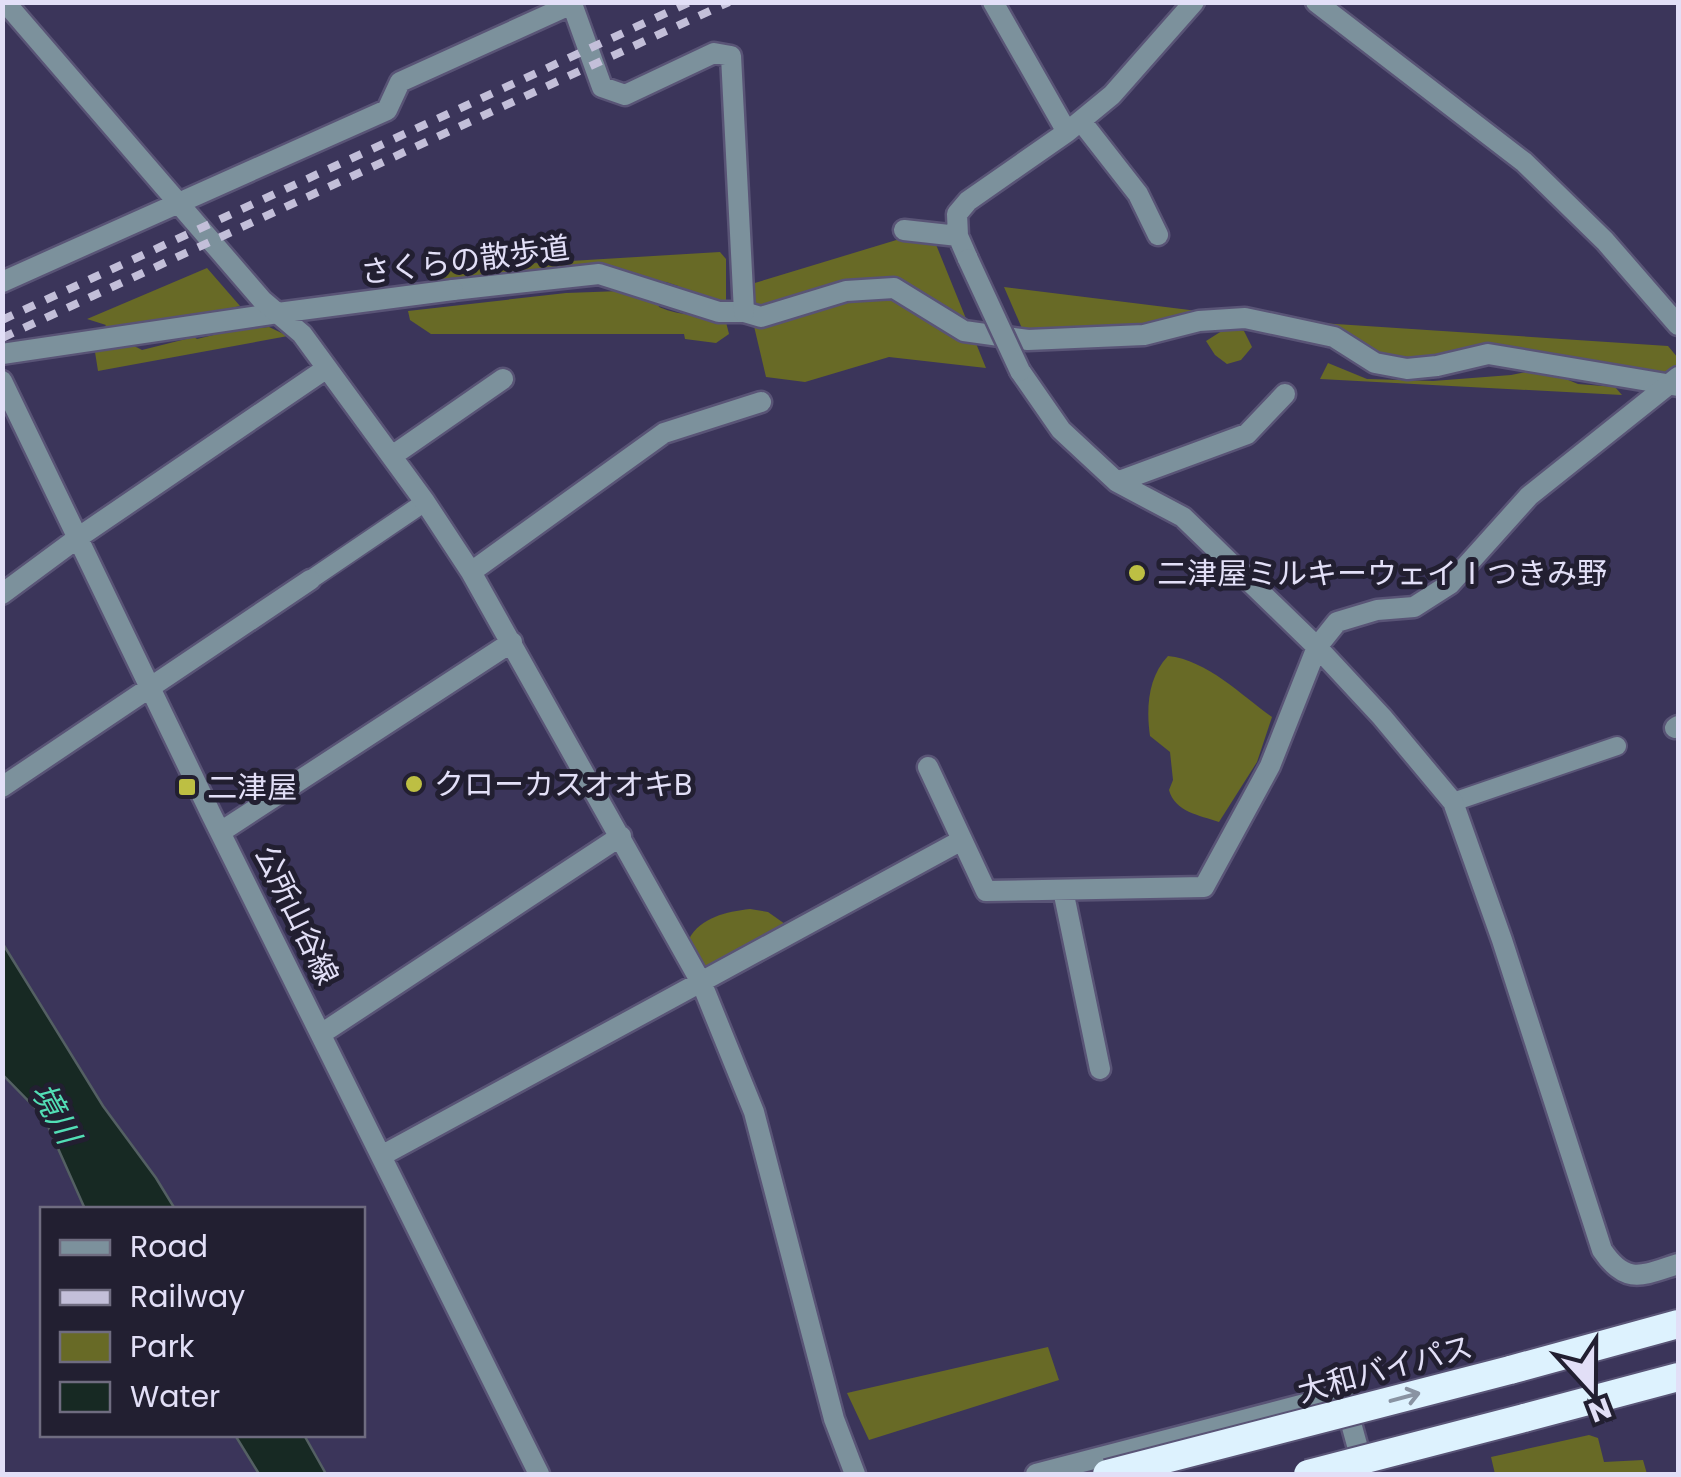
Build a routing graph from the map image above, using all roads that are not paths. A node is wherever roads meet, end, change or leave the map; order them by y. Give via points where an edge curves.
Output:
1 (5, 2) edge
2 (993, 2) edge
3 (1194, 2) edge
4 (1316, 2) edge
5 (573, 3) edge
6 (1074, 126) junction
7 (180, 203) junction
8 (904, 230) dead end
9 (1158, 235) dead end
10 (958, 236) junction
11 (2, 282) edge
12 (744, 312) junction
13 (278, 313) junction
14 (1678, 325) edge
15 (2, 354) edge
16 (327, 368) junction
17 (503, 379) dead end
18 (2, 380) edge
19 (1675, 383) edge
20 (1286, 394) dead end
21 (761, 402) dead end
22 (392, 456) junction
23 (1118, 482) junction
24 (425, 502) junction
25 (79, 537) junction
26 (471, 572) junction
27 (310, 580) joint
28 (2, 594) edge
29 (512, 642) junction
30 (1317, 647) junction
31 (150, 687) junction
32 (1617, 746) dead end
33 (928, 767) dead end
34 (2, 788) edge
35 (1453, 802) junction
36 (222, 831) junction
37 (621, 836) junction
38 (962, 840) junction
39 (1062, 890) junction
40 (702, 984) junction
41 (321, 1034) junction
42 (1100, 1069) dead end
43 (381, 1156) junction
44 (1678, 1264) edge
45 (1678, 1321) edge
46 (1678, 1380) edge
47 (539, 1474) edge
48 (855, 1474) edge
49 (1036, 1474) edge
50 (1107, 1474) edge
51 (1308, 1474) edge
52 (1365, 1474) edge

1 - 7 street
2 - 6 street
3 - 6 street via 1112,96
4 - 14 street via 1524,162
5 - 7 street via 400,82 387,110
5 - 12 street via 602,87 625,94 714,54 731,56 749,277
6 - 9 street via 1138,194
6 - 10 street via 968,201 956,214
7 - 11 street
7 - 13 street
8 - 10 street
10 - 23 street, bridge via 1020,372 1062,430
12 - 13 street, さくらの散歩道 via 719,312 599,274
12 - 19 street, さくらの散歩道 via 761,316 846,291 894,288 964,331 1028,340 1144,335 1245,318 1334,337 1375,364 1407,369 1488,354
13 - 15 street, さくらの散歩道
13 - 16 street
16 - 22 street
16 - 25 street
17 - 22 street
18 - 25 street, 公所山谷線
19 - 30 street via 1529,496 1450,584 1414,606 1337,622
20 - 23 street via 1253,442
21 - 26 street via 664,433
22 - 24 street
23 - 30 street via 1183,517
24 - 26 street
24 - 27 lane
25 - 28 street
25 - 31 street, 公所山谷線
26 - 29 street
27 - 31 street
29 - 36 street
29 - 37 street
30 - 35 street
30 - 39 street via 1270,766 1204,888
31 - 34 street
31 - 36 street, 公所山谷線
32 - 35 lane
33 - 38 street
35 - 44 street via 1602,1250 1624,1274
36 - 41 street, 公所山谷線
37 - 40 street
37 - 41 street
38 - 39 street via 986,891
38 - 40 street
39 - 42 street
40 - 43 street
40 - 48 street via 754,1112
41 - 43 street, 公所山谷線
43 - 47 street, 公所山谷線
50 -> 45 highway, 大和バイパス, bridge
46 - 51 highway, bridge
49 - 52 street via 1343,1394

